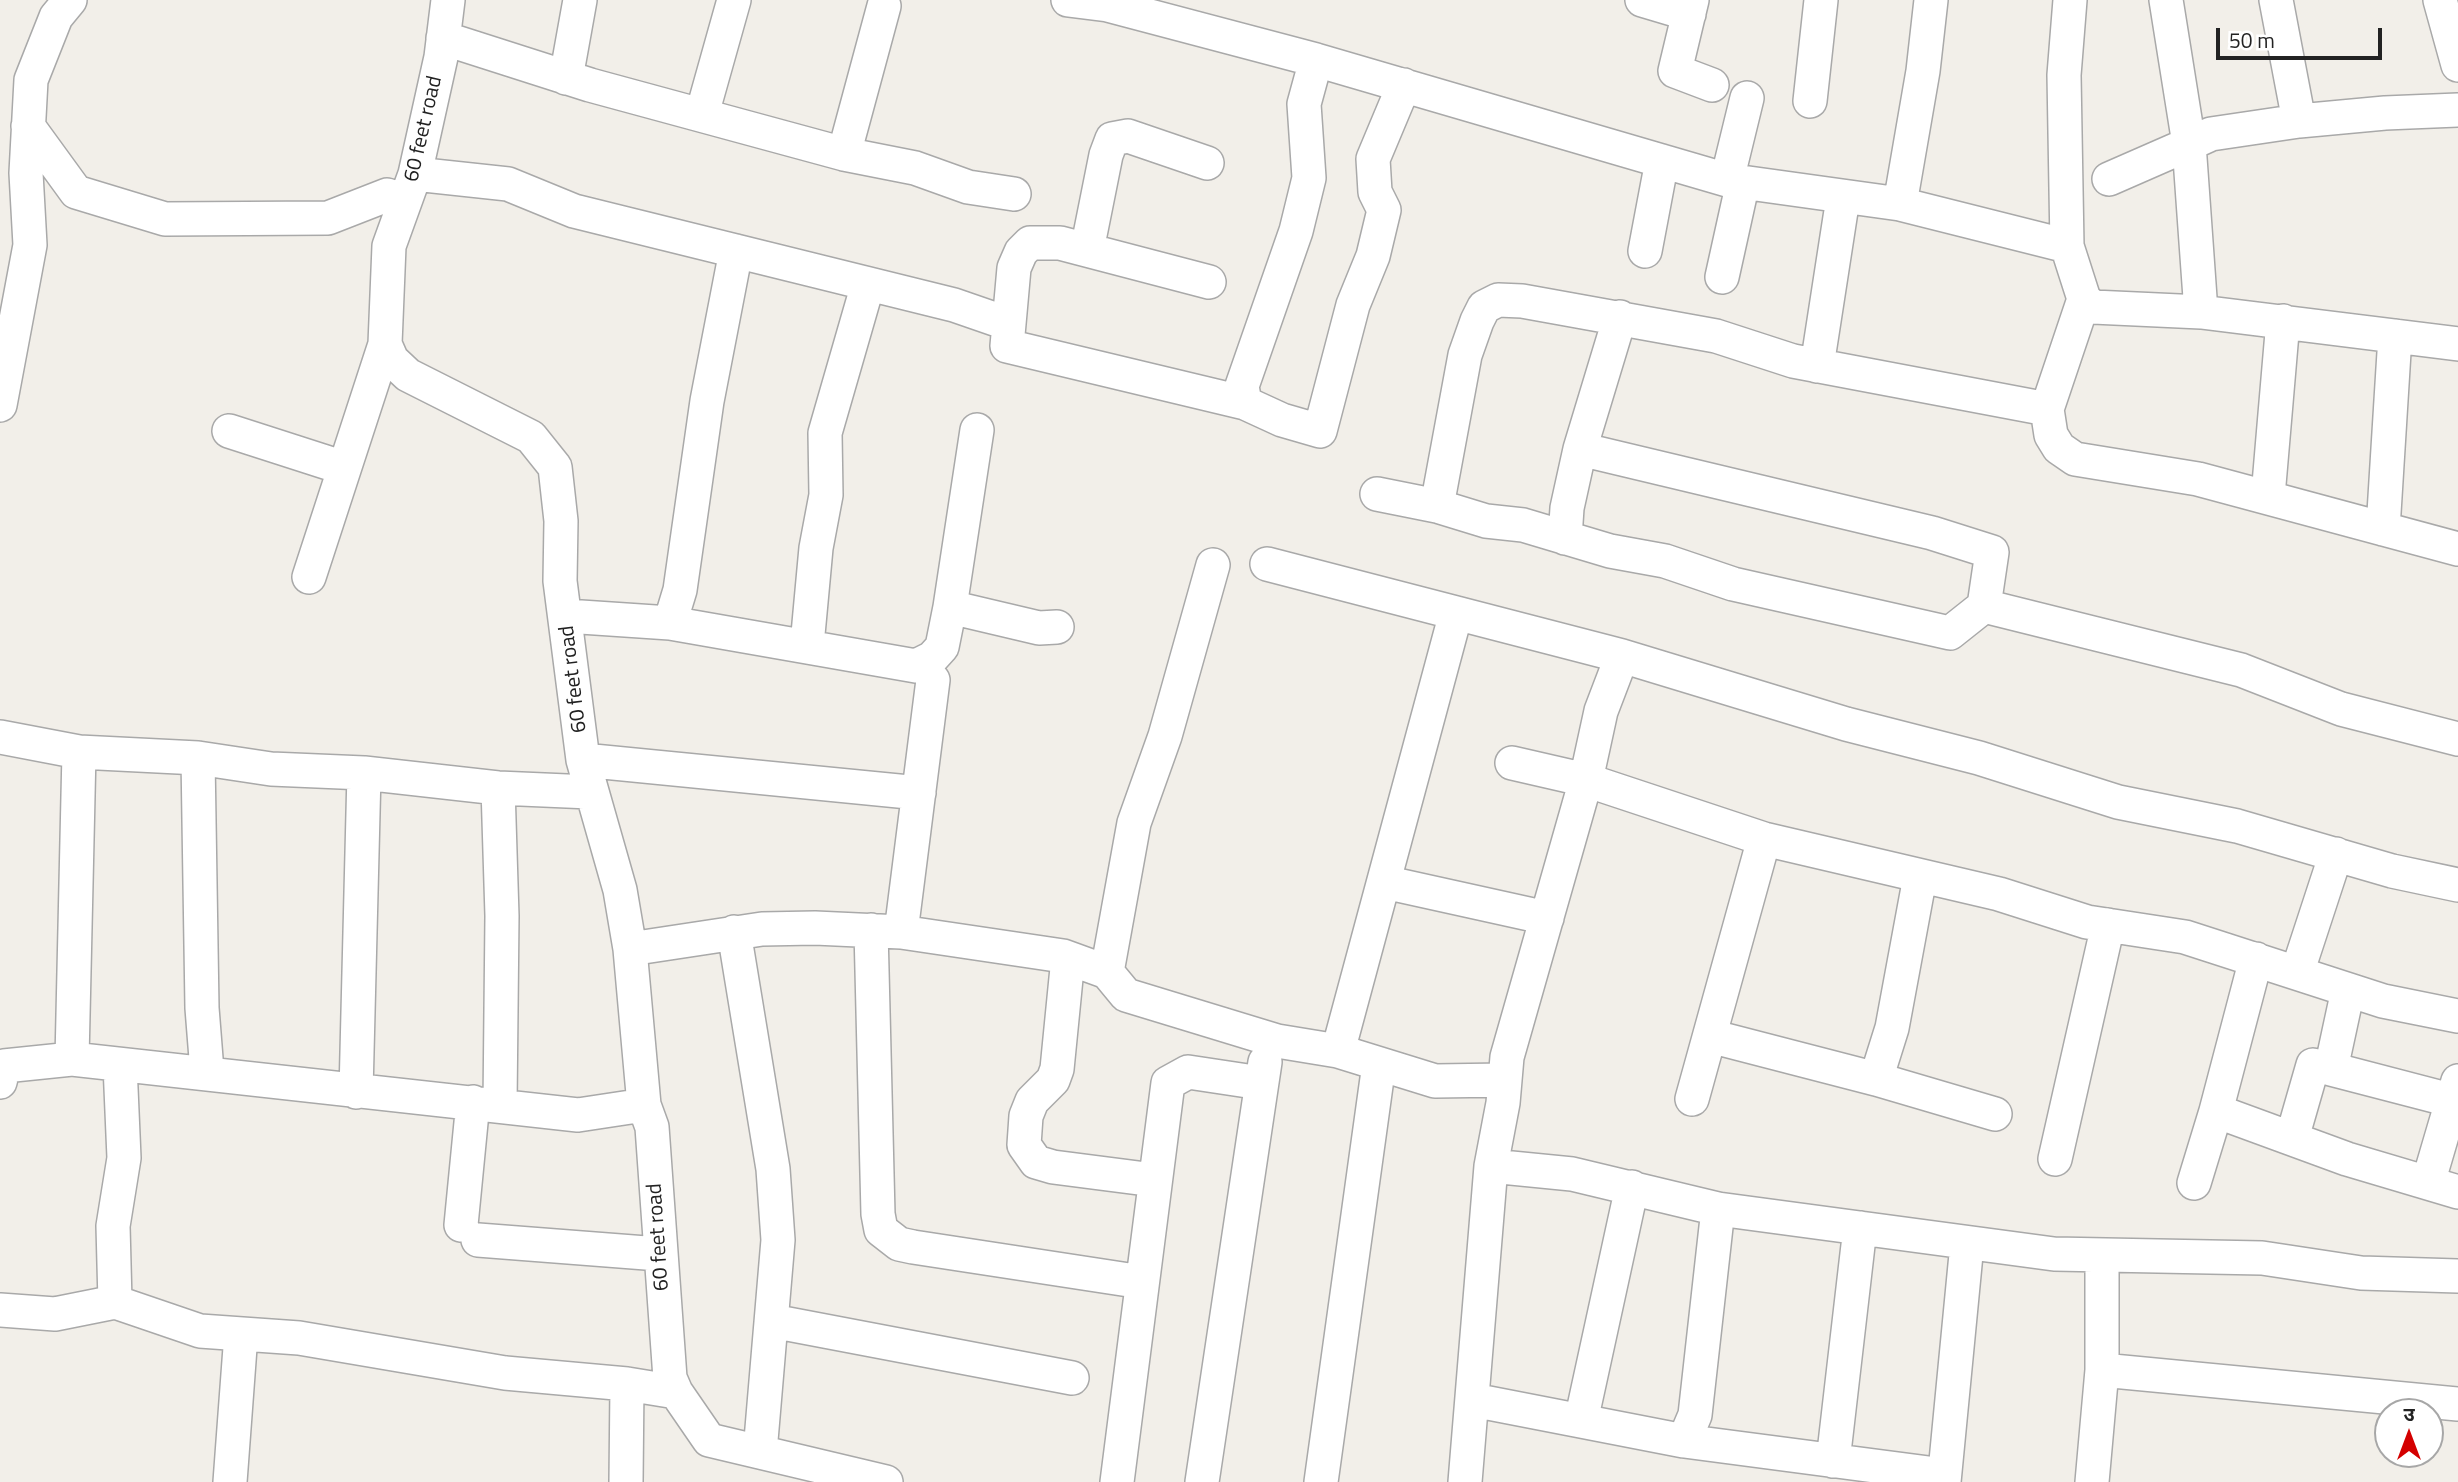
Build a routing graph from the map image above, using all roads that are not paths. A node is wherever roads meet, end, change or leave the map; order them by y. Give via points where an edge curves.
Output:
1 (70, 0) edge
2 (448, 0) edge
3 (580, 0) edge
4 (734, 0) edge
5 (1068, 0) edge
6 (1642, 0) edge
7 (1821, 0) edge
8 (1931, 0) edge
9 (2070, 0) edge
10 (2166, 0) edge
11 (2276, 0) edge
12 (2440, 0) edge
13 (884, 6) dead end
14 (1690, 7) edge
15 (443, 38) junction
16 (1316, 60) junction
17 (2458, 65) edge
18 (566, 78) junction
19 (1404, 85) junction
20 (1712, 85) dead end
21 (1747, 98) dead end
22 (1810, 101) dead end
23 (2458, 110) edge
24 (702, 114) junction
25 (2299, 121) junction
26 (29, 126) junction
27 (2189, 144) junction
28 (844, 154) junction
29 (1662, 161) junction
30 (1207, 163) dead end
31 (2109, 179) dead end
32 (1735, 181) junction
33 (410, 188) junction
34 (1014, 194) dead end
35 (1843, 198) junction
36 (1900, 204) junction
37 (2067, 246) junction
38 (1087, 250) junction
39 (736, 251) junction
40 (1645, 251) dead end
41 (1722, 277) dead end
42 (1209, 282) dead end
43 (868, 284) junction
44 (2084, 299) junction
45 (2201, 313) junction
46 (1620, 317) junction
47 (2283, 321) junction
48 (1009, 324) junction
49 (2395, 336) junction
50 (385, 344) junction
51 (2458, 344) edge
52 (1817, 366) junction
53 (1245, 403) junction
54 (0, 405) edge
55 (2047, 409) junction
56 (977, 429) dead end
57 (229, 431) dead end
58 (1580, 449) junction
59 (344, 468) junction
60 (1377, 494) dead end
61 (2268, 496) junction
62 (1437, 506) junction
63 (2383, 529) junction
64 (1565, 538) junction
65 (2458, 549) edge
66 (1267, 564) dead end
67 (1213, 565) dead end
68 (309, 577) dead end
69 (1984, 606) junction
70 (950, 607) junction
71 (1456, 613) junction
72 (566, 616) junction
73 (670, 623) junction
74 (1057, 627) dead end
75 (807, 645) junction
76 (1622, 656) junction
77 (933, 680) dead end
78 (0, 737) edge
79 (2458, 739) edge
80 (79, 752) junction
81 (198, 758) junction
82 (583, 760) junction
83 (1512, 764) dead end
84 (364, 773) junction
85 (1586, 780) junction
86 (498, 788) junction
87 (590, 792) junction
88 (919, 793) junction
89 (1764, 839) junction
90 (2336, 855) junction
91 (1920, 877) junction
92 (1384, 882) junction
93 (2458, 886) edge
94 (1547, 918) junction
95 (2108, 925) junction
96 (886, 931) junction
97 (734, 932) junction
98 (630, 949) junction
99 (1068, 958) junction
100 (2256, 959) junction
101 (1107, 972) junction
102 (2297, 973) junction
103 (2348, 989) junction
104 (2458, 1016) edge
105 (1710, 1036) junction
106 (1268, 1038) junction
107 (1338, 1051) junction
108 (72, 1059) junction
109 (1380, 1064) junction
110 (120, 1065) junction
111 (2331, 1069) junction
112 (207, 1071) junction
113 (1876, 1079) junction
114 (1506, 1080) junction
115 (0, 1082) edge
116 (1261, 1083) junction
117 (356, 1092) junction
118 (2456, 1095) edge
119 (1692, 1099) dead end
120 (486, 1103) junction
121 (644, 1105) junction
122 (2216, 1111) junction
123 (1995, 1114) dead end
124 (2292, 1138) junction
125 (2055, 1159) dead end
126 (1491, 1166) junction
127 (1154, 1180) junction
128 (2194, 1182) dead end
129 (1632, 1187) junction
130 (2443, 1187) edge
131 (1718, 1209) junction
132 (1860, 1228) junction
133 (1967, 1244) junction
134 (659, 1254) junction
135 (2102, 1257) junction
136 (2458, 1276) edge
137 (1142, 1282) junction
138 (115, 1302) junction
139 (0, 1310) edge
140 (772, 1321) junction
141 (241, 1334) junction
142 (2102, 1370) junction
143 (1072, 1378) dead end
144 (627, 1384) junction
145 (676, 1392) junction
146 (1473, 1400) junction
147 (2458, 1404) edge
148 (1581, 1421) junction
149 (1684, 1441) junction
150 (1833, 1461) junction
151 (779, 1465) edge
152 (1944, 1479) edge
153 (230, 1482) edge
154 (626, 1482) edge
155 (886, 1482) edge
156 (1117, 1482) edge
157 (1202, 1482) edge
158 (1321, 1482) edge
159 (1465, 1482) edge
160 (2092, 1482) edge

1 - 26 street via 56,18 31,80
2 - 15 street, 60 feet road
3 - 18 street
4 - 24 street
5 - 16 street via 1108,5
6 - 14 street
7 - 22 street
8 - 36 street
9 - 37 street via 2064,75
10 - 27 street
11 - 25 street
12 - 17 street
13 - 28 street
14 - 20 street via 1675,71
15 - 18 street
15 - 33 street, 60 feet road
16 - 19 street
16 - 53 street via 1304,104 1309,178 1296,231 1245,376
18 - 24 street
19 - 29 street
19 - 53 street via 1373,159 1375,192 1384,211 1320,431
21 - 32 street
23 - 25 street
24 - 28 street
25 - 27 street via 2211,134
26 - 33 street via 76,192 165,219 328,218
26 - 54 street via 30,245
27 - 31 street
27 - 45 street
28 - 34 street via 915,167 968,187
29 - 32 street
29 - 40 street
30 - 38 street via 1128,136 1112,139
32 - 35 street
32 - 41 street
33 - 39 street via 508,184 573,211
33 - 50 street, 60 feet road via 389,246
35 - 36 street
35 - 52 street
36 - 37 street
37 - 44 street
38 - 42 street
38 - 48 street via 1042,241 1021,251 1014,268
39 - 43 street
39 - 73 street via 707,401 680,590
43 - 48 street
43 - 75 street via 825,433 825,495
44 - 45 street via 2093,307 2124,311
44 - 55 street
45 - 47 street
46 - 52 street via 1716,336
46 - 58 street
46 - 62 street via 1522,301 1498,300 1484,307 1465,355
47 - 49 street
47 - 61 street
48 - 53 street via 1007,346
49 - 51 street
49 - 63 street
50 - 59 street
50 - 72 street, 60 feet road via 392,360 408,375 506,422 544,450 555,467 558,485 560,581
52 - 55 street
55 - 61 street via 2051,435 2059,448 2075,458
56 - 70 street
57 - 59 street
58 - 64 street
58 - 69 street via 1933,533 1992,552
59 - 68 street
60 - 62 street
61 - 63 street
62 - 64 street
63 - 65 street
64 - 69 street via 1665,561 1733,584 1950,633
66 - 71 street
67 - 101 street via 1165,736 1134,822
69 - 79 street via 2241,670 2341,709
70 - 74 street via 1039,628
70 - 75 street via 942,647 916,666
71 - 76 street
71 - 92 street
72 - 73 street
72 - 82 street, 60 feet road
73 - 75 street
76 - 85 street via 1601,711
76 - 90 street via 2118,802 2237,826
77 - 88 street
78 - 80 street
80 - 81 street
80 - 108 street
81 - 84 street via 271,769
81 - 112 street
82 - 87 street, 60 feet road
82 - 88 street
83 - 85 street
84 - 86 street
84 - 117 street
85 - 89 street
85 - 94 street
86 - 87 street
86 - 120 street via 502,916
87 - 98 street, 60 feet road via 620,890
88 - 96 street
89 - 91 street
89 - 105 street
90 - 93 street
90 - 102 street
91 - 95 street
91 - 113 street via 1892,1028
92 - 94 street
92 - 107 street
94 - 114 street via 1507,1057
95 - 100 street via 2185,937
95 - 125 street
96 - 97 street
96 - 99 street
96 - 137 street via 881,1230 888,1238 913,1248
97 - 98 street
97 - 140 street via 773,1169 778,1240
98 - 121 street, 60 feet road
99 - 101 street
99 - 127 street via 1057,1069 1026,1116 1027,1154 1053,1167
100 - 102 street
100 - 122 street
101 - 106 street via 1126,995
102 - 103 street
103 - 104 street
103 - 111 street
105 - 113 street
105 - 119 street
106 - 107 street
106 - 116 street
107 - 109 street
108 - 110 street
108 - 115 street via 4,1066
109 - 114 street via 1435,1080
109 - 158 street
110 - 112 street
110 - 138 street via 124,1158 113,1226
111 - 118 street
111 - 124 street via 2313,1065
112 - 117 street
113 - 123 street
114 - 126 street
116 - 127 street via 1188,1072 1168,1083
116 - 157 street
117 - 120 street
118 - 130 street
120 - 121 street via 578,1115
120 - 134 street via 470,1233
121 - 134 street, 60 feet road via 652,1127
122 - 124 street
122 - 128 street
124 - 130 street
126 - 129 street via 1572,1174
126 - 146 street
127 - 137 street
129 - 131 street
129 - 148 street
131 - 132 street
131 - 149 street via 1695,1415
132 - 133 street
132 - 150 street
133 - 135 street
133 - 152 street
134 - 145 street, 60 feet road via 670,1378
135 - 136 street via 2262,1258 2361,1273
135 - 142 street
137 - 156 street
138 - 139 street via 55,1314
138 - 141 street via 200,1331
140 - 143 street
140 - 151 street
141 - 144 street via 299,1338 505,1373
141 - 153 street
142 - 147 street
142 - 160 street
144 - 145 street
144 - 154 street
145 - 151 street, 60 feet road via 709,1440
146 - 148 street
146 - 159 street
148 - 149 street
149 - 150 street
150 - 152 street
151 - 155 street

